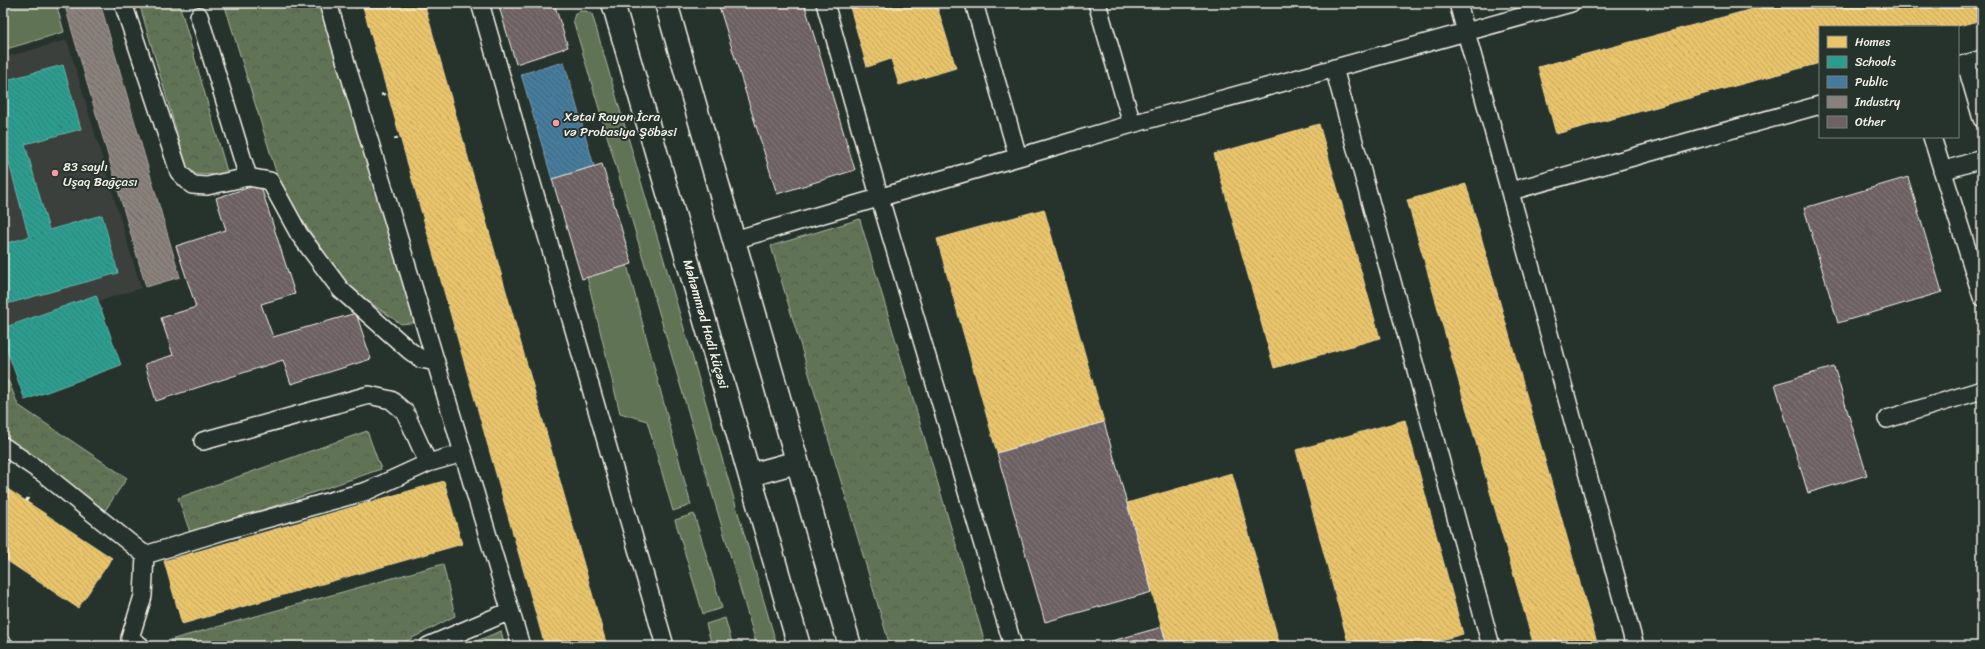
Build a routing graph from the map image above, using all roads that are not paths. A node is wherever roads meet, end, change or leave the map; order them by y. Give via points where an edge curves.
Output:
1 (122, 3) edge
2 (328, 3) edge
3 (480, 3) edge
4 (613, 3) edge
5 (666, 3) edge
6 (825, 3) edge
7 (974, 3) edge
8 (1097, 3) edge
9 (1458, 3) edge
10 (1570, 3) edge
11 (199, 16) dead end
12 (1466, 32) junction
13 (1969, 63) edge
14 (1334, 68) junction
15 (1819, 105) edge
16 (1982, 119) edge
17 (1132, 124) junction
18 (1932, 138) edge
19 (1018, 158) junction
20 (1982, 159) edge
21 (1942, 171) junction
22 (248, 177) junction
23 (1510, 191) junction
24 (880, 199) junction
25 (734, 240) junction
26 (1982, 297) edge
27 (436, 362) junction
28 (1982, 390) edge
29 (1886, 419) dead end
30 (203, 441) dead end
31 (3, 446) edge
32 (463, 453) junction
33 (797, 462) junction
34 (428, 463) junction
35 (750, 475) junction
36 (145, 555) junction
37 (510, 610) junction
38 (141, 646) edge
39 (428, 646) edge
40 (521, 646) edge
41 (665, 646) edge
42 (799, 646) edge
43 (850, 646) edge
44 (1013, 646) edge
45 (1491, 646) edge
46 (1635, 646) edge

1 - 22 lane via 179,172 192,185 207,186
2 - 27 lane
3 - 41 lane
4 - 35 street, Məhəmməd Hadi küçəsi
5 - 25 street
6 - 24 lane
7 - 19 lane
8 - 17 lane
9 - 12 lane
10 - 12 lane
11 - 22 lane
12 - 14 lane
12 - 23 lane
13 - 16 lane
14 - 17 lane
14 - 45 lane
15 - 23 lane
17 - 19 lane
18 - 21 lane
19 - 24 lane
20 - 21 lane
21 - 26 lane
22 - 27 lane via 270,181 299,234 341,290 410,351 421,359
23 - 46 lane
24 - 25 lane
24 - 44 lane
25 - 33 street
27 - 32 lane
28 - 29 lane
30 - 34 lane via 369,395 391,400 405,412
31 - 36 lane via 44,474
32 - 34 lane
32 - 37 lane
33 - 35 street
33 - 43 street
34 - 36 lane via 367,491
35 - 42 street, Məhəmməd Hadi küçəsi
36 - 38 lane via 142,596 130,638
37 - 39 lane
37 - 40 lane

